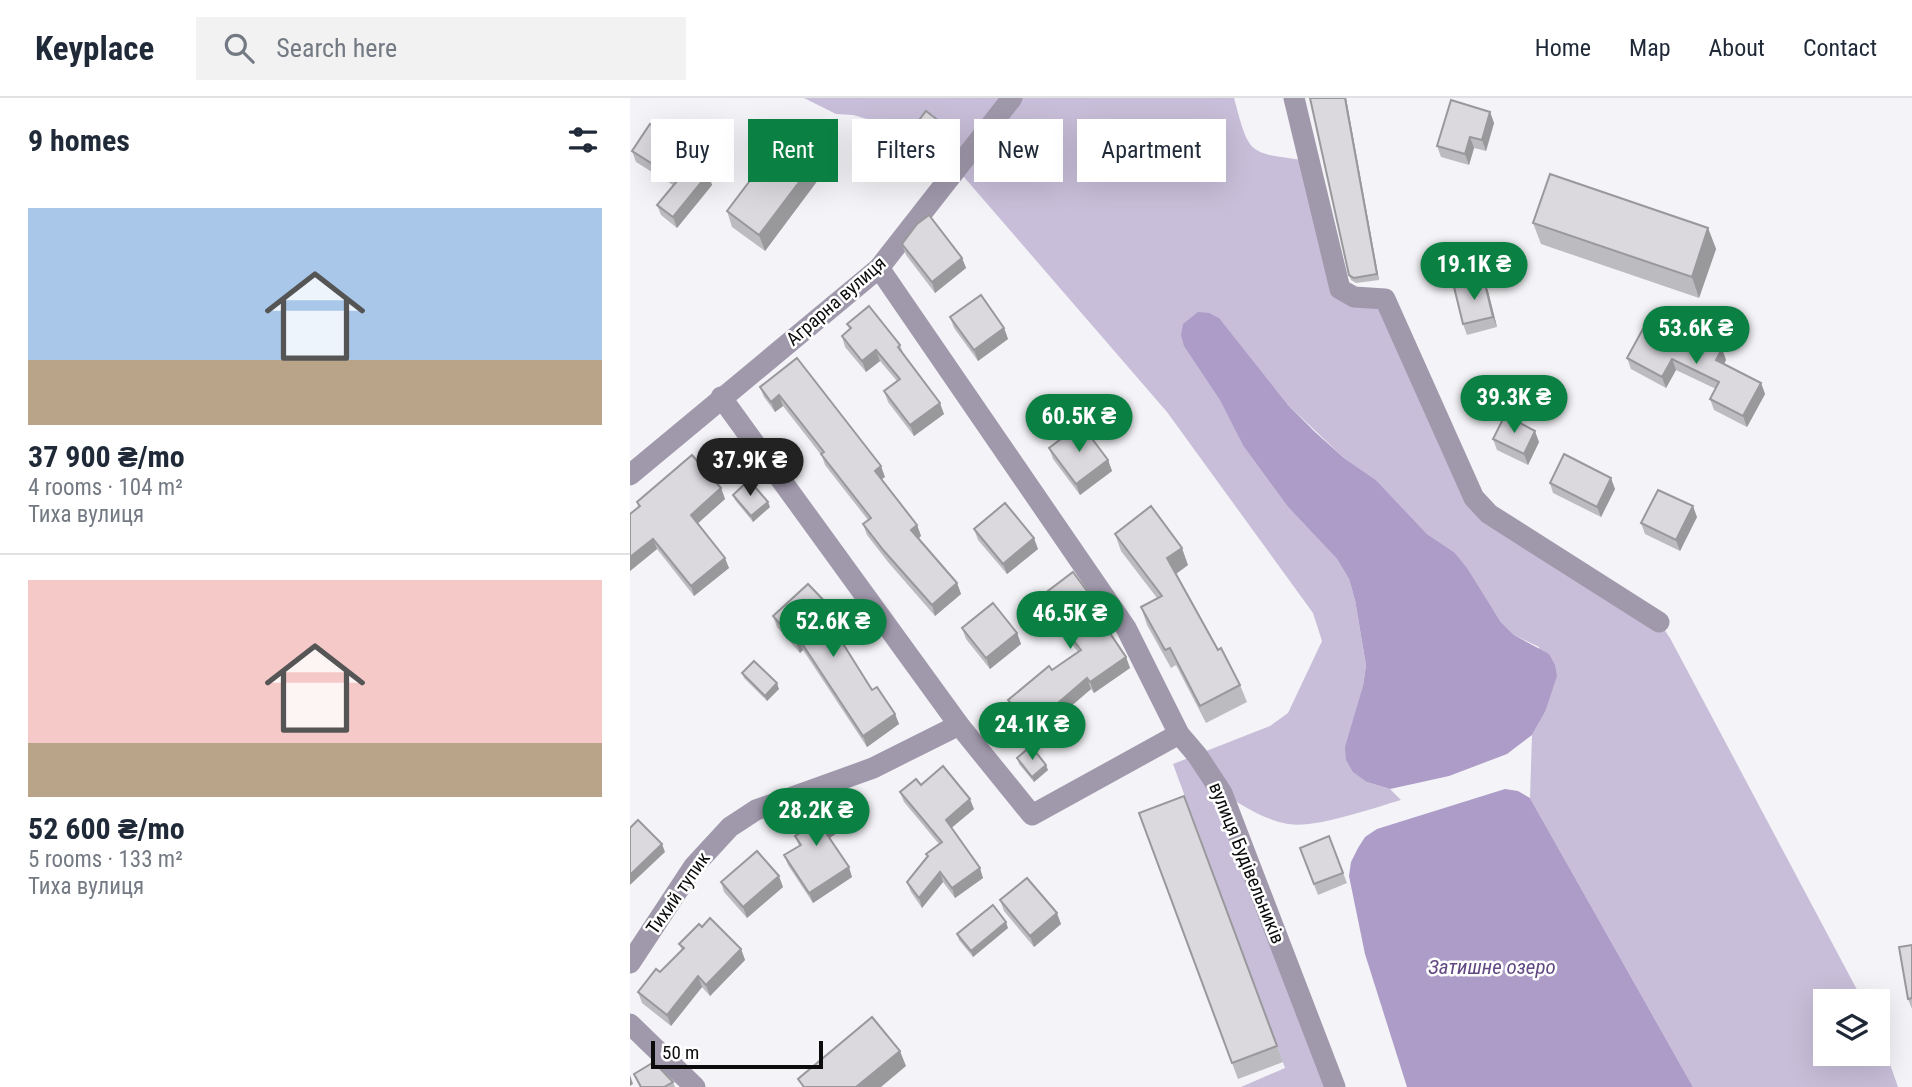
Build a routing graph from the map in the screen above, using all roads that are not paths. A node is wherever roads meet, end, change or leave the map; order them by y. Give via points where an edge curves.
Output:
1 (1012, 98) edge
2 (1294, 98) edge
3 (879, 268) junction
4 (721, 397) junction
5 (630, 475) edge
6 (1659, 622) dead end
7 (959, 725) junction
8 (1179, 734) junction
9 (630, 963) edge
10 (630, 1024) edge
11 (695, 1087) edge
12 (1335, 1087) edge

1 - 3 street, Аграрна вулиця
2 - 6 street via 1340,289 1354,297 1385,299 1474,498 1489,514
3 - 4 street, Аграрна вулиця
3 - 8 street, вулиця Будівельників via 1126,628
4 - 5 street, Аграрна вулиця
4 - 7 street
7 - 8 street via 1032,815
7 - 9 street, Тихий тупик via 873,768 757,810 730,827 694,866
8 - 12 street, вулиця Будівельників via 1222,793
10 - 11 street

